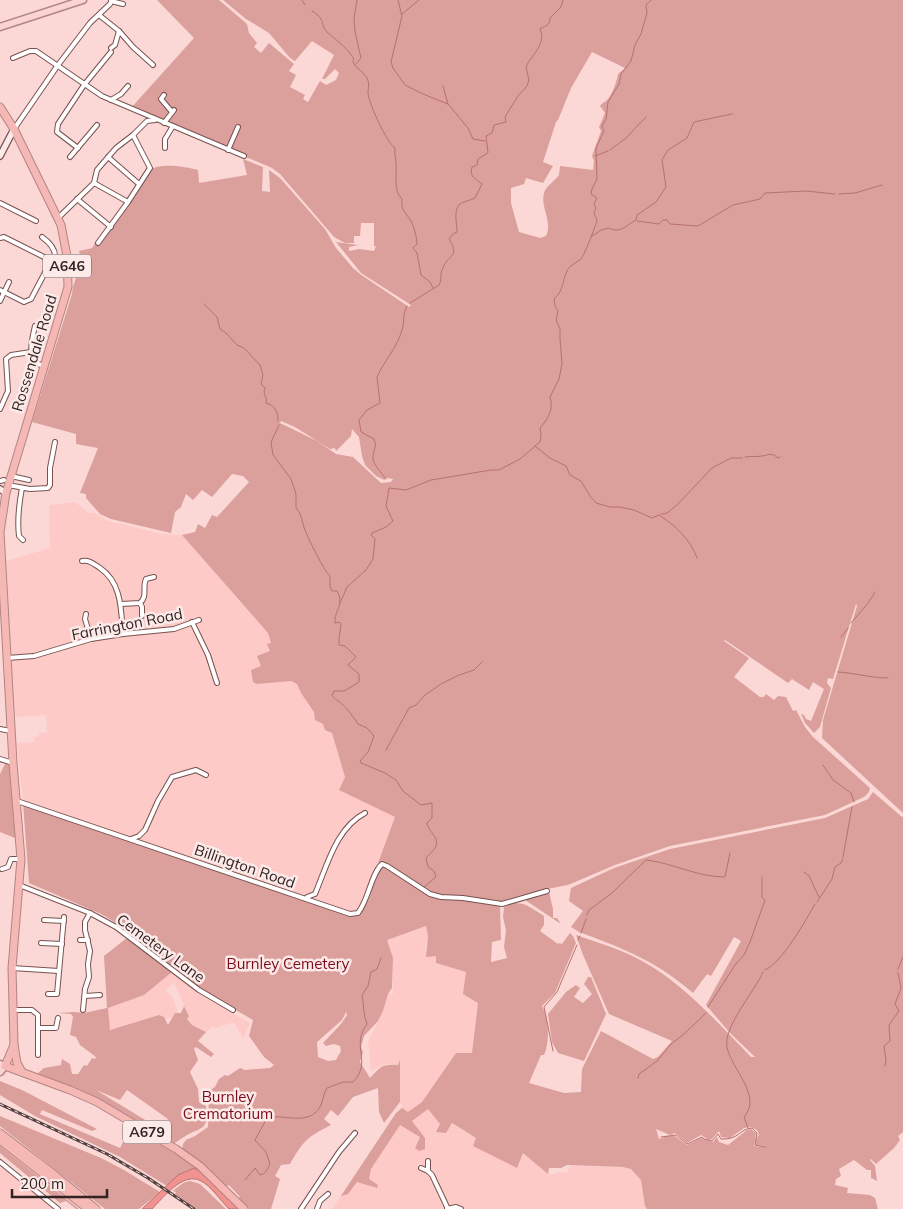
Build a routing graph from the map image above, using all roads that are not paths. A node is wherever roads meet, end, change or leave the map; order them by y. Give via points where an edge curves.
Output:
1 (83, 0) edge
2 (111, 1) edge
3 (123, 4) dead end
4 (99, 15) junction
5 (0, 28) edge
6 (119, 30) junction
7 (14, 58) dead end
8 (58, 65) junction
9 (153, 65) dead end
10 (84, 85) junction
11 (128, 86) dead end
12 (164, 95) dead end
13 (111, 100) junction
14 (0, 107) edge
15 (140, 110) dead end
16 (154, 118) junction
17 (164, 123) junction
18 (97, 125) dead end
19 (172, 126) junction
20 (238, 127) dead end
21 (14, 130) junction
22 (133, 135) junction
23 (78, 148) junction
24 (165, 148) dead end
25 (2, 149) edge
26 (228, 150) junction
27 (0, 156) edge
28 (244, 156) dead end
29 (70, 157) dead end
30 (108, 157) junction
31 (94, 183) junction
32 (139, 184) junction
33 (77, 199) junction
34 (128, 202) junction
35 (0, 203) edge
36 (58, 218) junction
37 (36, 221) dead end
38 (111, 227) junction
39 (42, 237) dead end
40 (0, 238) edge
41 (98, 243) dead end
42 (50, 262) junction
43 (9, 282) dead end
44 (2, 292) edge
45 (0, 301) edge
46 (35, 326) dead end
47 (31, 352) junction
48 (45, 366) junction
49 (0, 409) edge
50 (55, 442) dead end
51 (6, 480) edge
52 (29, 480) dead end
53 (22, 488) junction
54 (3, 491) edge
55 (23, 540) dead end
56 (1, 560) edge
57 (82, 561) dead end
58 (154, 577) dead end
59 (140, 603) junction
60 (120, 604) junction
61 (86, 614) dead end
62 (142, 616) dead end
63 (199, 620) dead end
64 (192, 622) junction
65 (123, 634) junction
66 (91, 639) junction
67 (7, 658) junction
68 (217, 683) dead end
69 (0, 729) edge
70 (11, 731) junction
71 (0, 759) edge
72 (13, 763) junction
73 (206, 775) dead end
74 (17, 801) junction
75 (365, 813) dead end
76 (132, 840) junction
77 (21, 860) junction
78 (2, 869) dead end
79 (19, 885) junction
80 (546, 891) dead end
81 (305, 898) junction
82 (90, 913) junction
83 (44, 920) dead end
84 (80, 940) dead end
85 (88, 940) junction
86 (41, 943) dead end
87 (62, 944) junction
88 (12, 968) junction
89 (59, 971) junction
90 (48, 994) dead end
91 (100, 995) dead end
92 (85, 996) junction
93 (84, 1009) dead end
94 (14, 1010) junction
95 (232, 1010) dead end
96 (58, 1018) dead end
97 (38, 1028) junction
98 (14, 1044) junction
99 (38, 1055) dead end
100 (2, 1068) edge
101 (22, 1072) junction
102 (0, 1133) edge
103 (355, 1133) dead end
104 (0, 1140) edge
105 (428, 1161) dead end
106 (0, 1162) edge
107 (421, 1168) dead end
108 (428, 1172) junction
109 (328, 1194) dead end
110 (58, 1209) edge
111 (88, 1209) edge
112 (96, 1209) edge
113 (244, 1209) edge
114 (301, 1209) edge
115 (317, 1209) edge
116 (448, 1209) edge
117 (461, 1209) edge

1 - 5 main road
2 - 3 street
2 - 4 street
4 - 6 street
4 - 8 street
6 - 9 street
6 - 10 street via 115,45
7 - 8 street via 36,51
8 - 10 street
8 - 21 street
10 - 13 street
10 - 23 street via 58,124 57,132
11 - 13 street
12 - 17 street via 160,99 173,111
13 - 16 street
14 - 21 highway, Rossendale Road / A646
15 - 16 street
16 - 17 street
16 - 22 street
17 - 19 street
18 - 23 street
19 - 24 street via 165,139
19 - 26 street
20 - 26 street
21 - 25 street
21 - 36 highway, Rossendale Road / A646
22 - 30 street
22 - 32 street via 150,168
23 - 29 street
25 - 27 street
26 - 28 street
30 - 31 street via 97,170
30 - 32 street
31 - 33 street
31 - 34 street
32 - 34 street
33 - 36 street
33 - 38 street
34 - 38 street
35 - 37 street
36 - 48 highway, Rossendale Road / A646 via 65,238 68,287
38 - 41 street
39 - 42 street via 55,252 55,258
40 - 42 street via 17,243
42 - 44 street via 27,302
43 - 44 street
44 - 45 street
46 - 47 street
47 - 48 street via 34,363
47 - 49 street via 11,354 6,359 8,391
48 - 51 highway, Rossendale Road / A646
50 - 53 street via 48,488
51 - 52 street
51 - 53 street
51 - 54 highway, Rossendale Road / A646
53 - 55 street via 18,536
54 - 56 highway, Rossendale Road / A646
56 - 67 highway, Rossendale Road / A646
57 - 60 street via 88,560 108,573 116,585
58 - 59 street via 146,579 145,596
59 - 60 street
59 - 62 street
60 - 65 street
61 - 66 street
63 - 64 street, Farrington Road
64 - 65 street, Farrington Road via 174,629
64 - 68 street, Farrington Road
65 - 66 street, Farrington Road
66 - 67 street, Farrington Road via 34,656
67 - 70 highway, Rossendale Road / A646
69 - 70 street
70 - 72 highway, Rossendale Road / A646
71 - 72 street
72 - 74 highway, Rossendale Road / A646
73 - 76 street via 196,770 172,777 145,830
74 - 76 street, Billington Road
74 - 77 highway, Rossendale Road / A646
75 - 81 street, Billington Road via 347,826 315,894
76 - 81 street, Billington Road
77 - 78 street via 11,859 8,867
77 - 79 highway, Rossendale Road / A646
79 - 82 street, Cemetery Lane
79 - 88 highway, Rossendale Road / A646
80 - 81 street via 502,904 441,897 430,894 382,864 364,905 355,914
82 - 85 street via 85,922
82 - 95 street, Cemetery Lane via 116,927 199,990
83 - 87 street via 64,919
84 - 85 street
85 - 92 street via 89,976
86 - 87 street
87 - 89 street
88 - 89 street
88 - 94 highway, Rossendale Road / A646
89 - 90 street via 56,994
91 - 92 street
92 - 93 street
94 - 97 street via 36,1012
94 - 98 highway, Rossendale Road / A646
96 - 97 street via 56,1028
97 - 99 street
98 - 100 highway, Rossendale Road / A646
98 - 101 highway
100 - 101 highway, A679
101 - 113 highway, A679 via 97,1102 176,1149 200,1166
102 - 112 highway
103 - 114 street
104 - 111 highway
105 - 108 street
106 - 110 street
107 - 108 street
108 - 116 street
109 - 115 street
116 - 117 street

